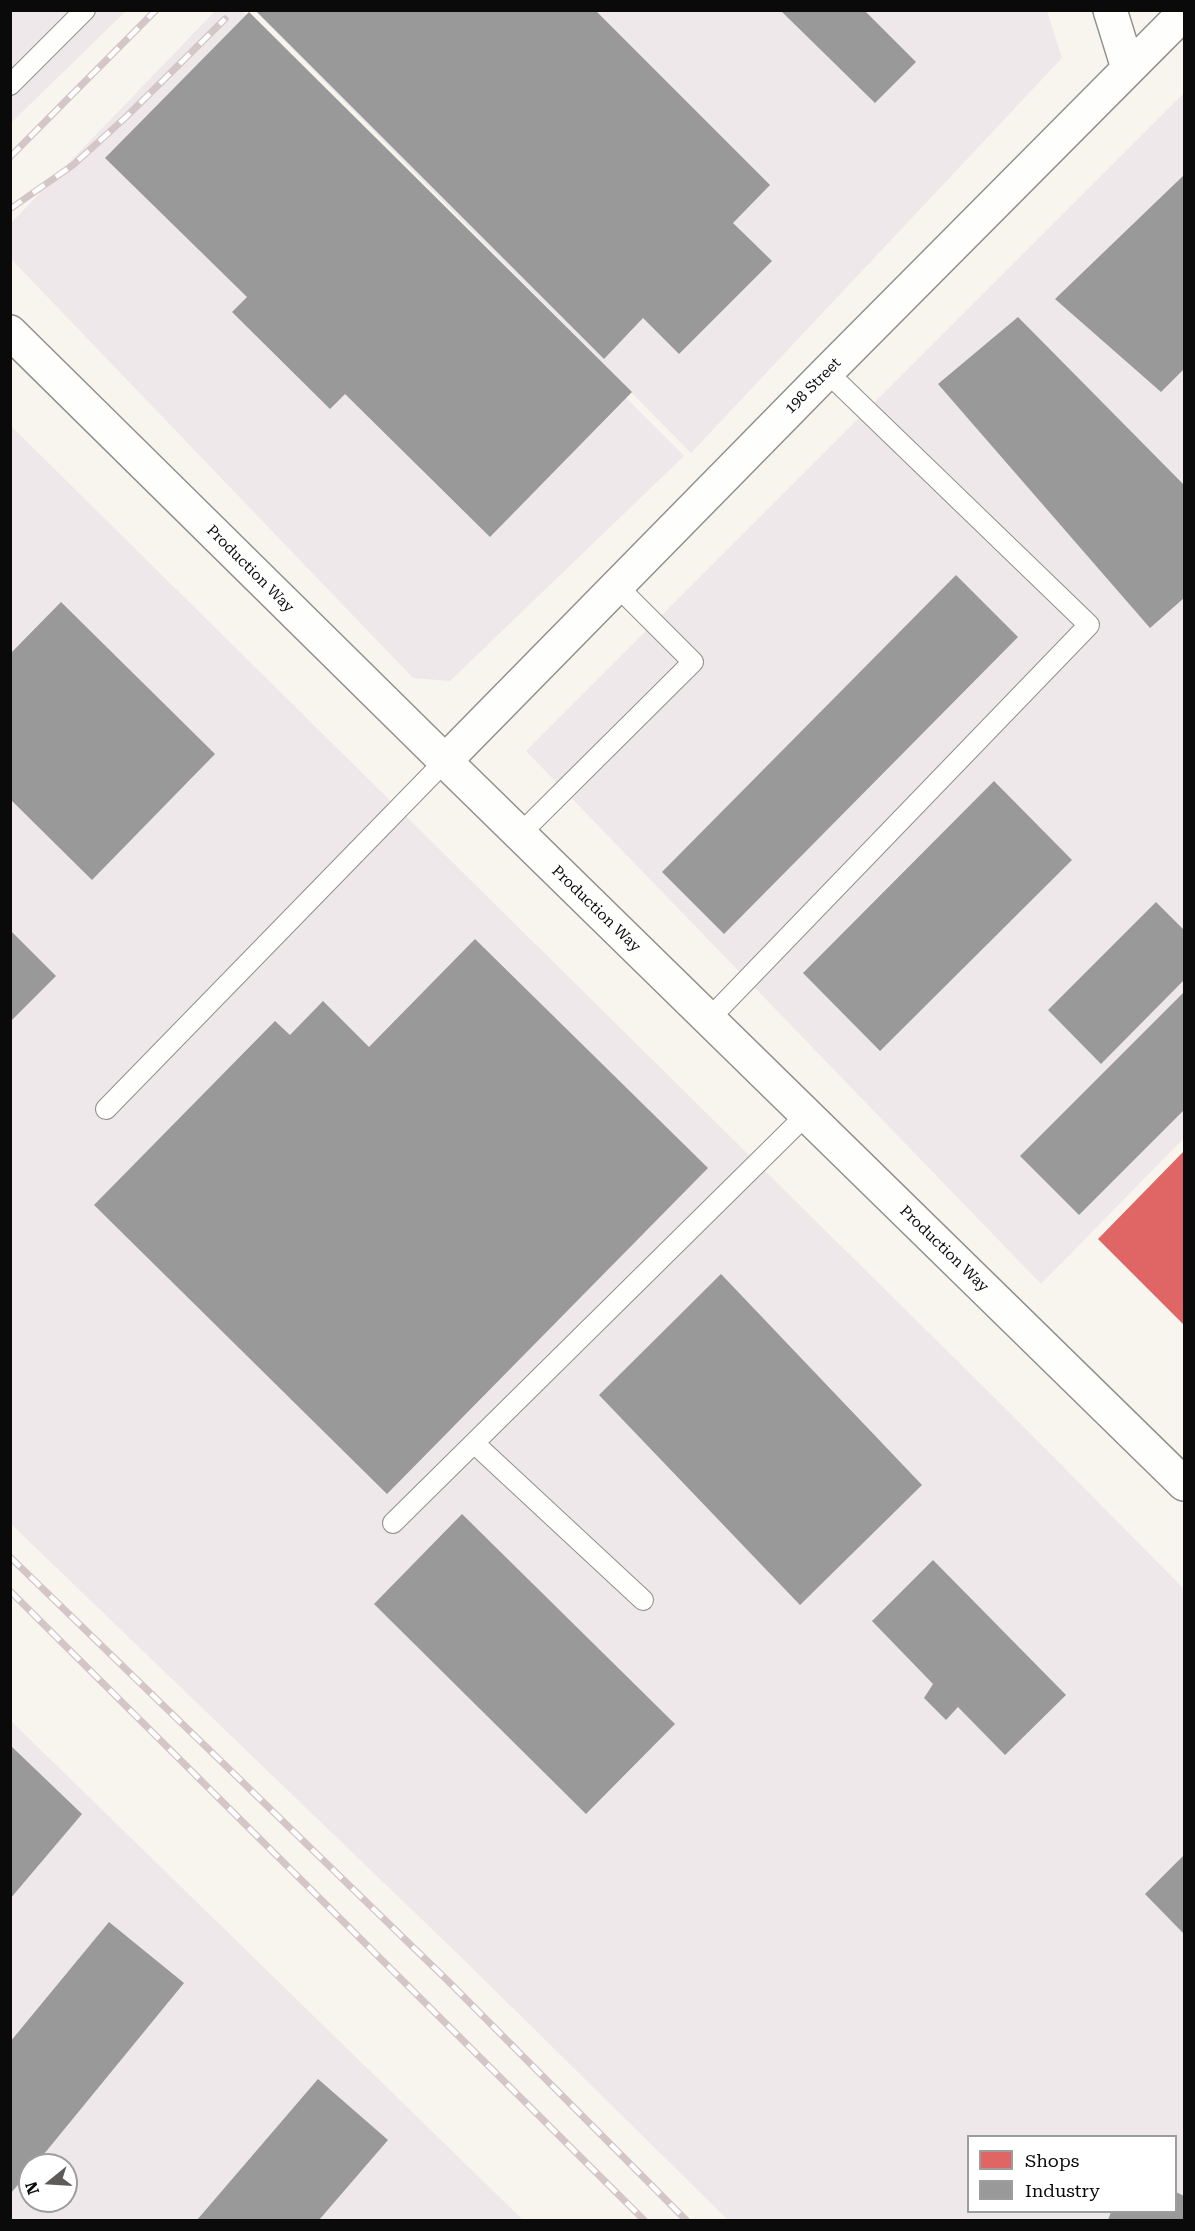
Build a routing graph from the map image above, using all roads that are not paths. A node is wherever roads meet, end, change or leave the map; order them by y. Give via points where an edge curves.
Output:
1 (85, 10) edge
2 (1110, 10) edge
3 (1185, 13) edge
4 (1128, 68) junction
5 (10, 85) edge
6 (10, 332) edge
7 (827, 372) junction
8 (617, 586) junction
9 (445, 761) junction
10 (520, 834) junction
11 (709, 1019) junction
12 (106, 1110) dead end
13 (807, 1115) junction
14 (474, 1443) junction
15 (1185, 1484) edge
16 (393, 1523) dead end
17 (643, 1600) dead end

1 - 5 lane
2 - 4 street
3 - 4 street, 198 Street
4 - 7 street, 198 Street
6 - 9 street, Production Way
7 - 8 street, 198 Street
7 - 11 lane via 1089,625
8 - 9 street, 198 Street
8 - 10 lane via 693,662
9 - 10 street, Production Way
9 - 12 lane
10 - 11 street, Production Way
11 - 13 street, Production Way
13 - 14 lane
13 - 15 street, Production Way
14 - 16 lane
14 - 17 lane

